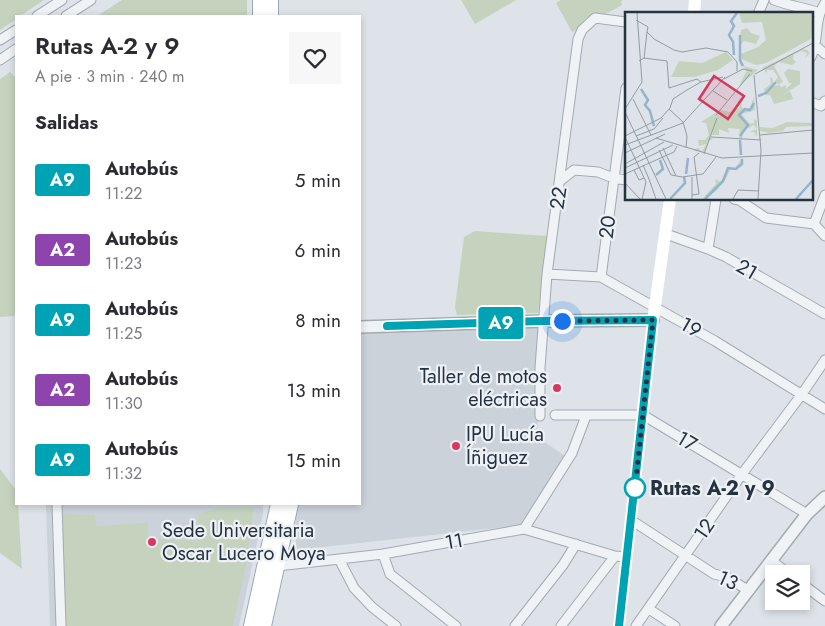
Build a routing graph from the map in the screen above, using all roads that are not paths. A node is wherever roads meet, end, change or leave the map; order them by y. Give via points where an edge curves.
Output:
1 (62, 0) edge
2 (91, 0) edge
3 (260, 0) edge
4 (271, 0) edge
5 (764, 0) edge
6 (774, 0) edge
7 (825, 3) edge
8 (759, 12) edge
9 (819, 13) junction
10 (70, 14) edge
11 (39, 15) edge
12 (260, 15) edge
13 (272, 15) edge
14 (625, 22) edge
15 (15, 31) edge
16 (0, 40) edge
17 (816, 46) junction
18 (15, 50) edge
19 (825, 54) edge
20 (812, 55) edge
21 (0, 60) edge
22 (625, 95) edge
23 (825, 101) edge
24 (812, 102) edge
25 (613, 178) junction
26 (625, 180) edge
27 (560, 181) junction
28 (825, 195) edge
29 (670, 200) edge
30 (716, 200) edge
31 (739, 200) edge
32 (814, 224) junction
33 (666, 234) junction
34 (825, 236) edge
35 (708, 249) junction
36 (547, 274) junction
37 (601, 277) junction
38 (655, 306) junction
39 (825, 314) edge
40 (653, 320) junction
41 (543, 321) junction
42 (361, 327) edge
43 (825, 360) edge
44 (802, 394) junction
45 (825, 409) edge
46 (555, 415) dead end
47 (643, 415) junction
48 (540, 416) dead end
49 (586, 416) junction
50 (742, 474) junction
51 (825, 497) edge
52 (57, 505) edge
53 (278, 505) edge
54 (291, 505) edge
55 (807, 514) junction
56 (631, 520) junction
57 (524, 529) junction
58 (576, 544) junction
59 (383, 554) junction
60 (621, 556) junction
61 (686, 556) junction
62 (339, 559) junction
63 (771, 560) junction
64 (777, 565) edge
65 (278, 566) junction
66 (810, 590) edge
67 (749, 591) junction
68 (825, 601) edge
69 (649, 609) junction
70 (61, 626) edge
71 (251, 626) edge
72 (264, 626) edge
73 (396, 626) edge
74 (456, 626) edge
75 (515, 626) edge
76 (562, 626) edge
77 (619, 626) edge
78 (636, 626) edge
79 (675, 626) edge
80 (722, 626) edge

1 - 10 street
1 - 11 street
2 - 10 street
3 - 12 main road
4 - 13 main road
5 - 8 street
6 - 9 street
7 - 9 street
9 - 17 street
14 - 27 street, 22 via 595,18 582,30 578,40
15 - 16 street
17 - 19 street
17 - 20 street
18 - 21 street
22 - 25 street, 20
23 - 24 street via 821,106
25 - 26 street
25 - 27 street via 598,172 574,170
25 - 37 street, 20
27 - 36 street, 22
28 - 32 street
29 - 33 main road
30 - 35 street
31 - 32 street via 766,218
32 - 34 street
33 - 35 street, 21
33 - 38 main road
35 - 39 street, 21
36 - 37 street, 19
36 - 41 street, 22
37 - 38 street, 19
38 - 40 main road
38 - 44 street, 19
40 - 41 street
40 - 47 main road
41 - 42 street
41 - 48 street, 22
43 - 44 street, 12
44 - 45 street, 19
44 - 50 street, 12
46 - 49 street
47 - 49 street
47 - 50 street, 17
47 - 56 main road
49 - 57 street via 572,453
50 - 55 street, 17
50 - 61 street, 12
51 - 55 street
52 - 70 street
53 - 71 main road
54 - 65 main road
55 - 63 street
56 - 60 main road
56 - 61 street, 13
57 - 58 street, 11
57 - 59 street, 11
58 - 60 street, 11
58 - 75 street
59 - 62 street, 11
59 - 74 street via 390,574
60 - 76 street
60 - 77 main road
61 - 67 street, 13
61 - 69 street, 12
62 - 65 street, 11
62 - 73 street via 354,588
63 - 64 street
63 - 67 street
65 - 72 main road
66 - 68 street
67 - 80 street
69 - 78 street, 12
69 - 79 street

